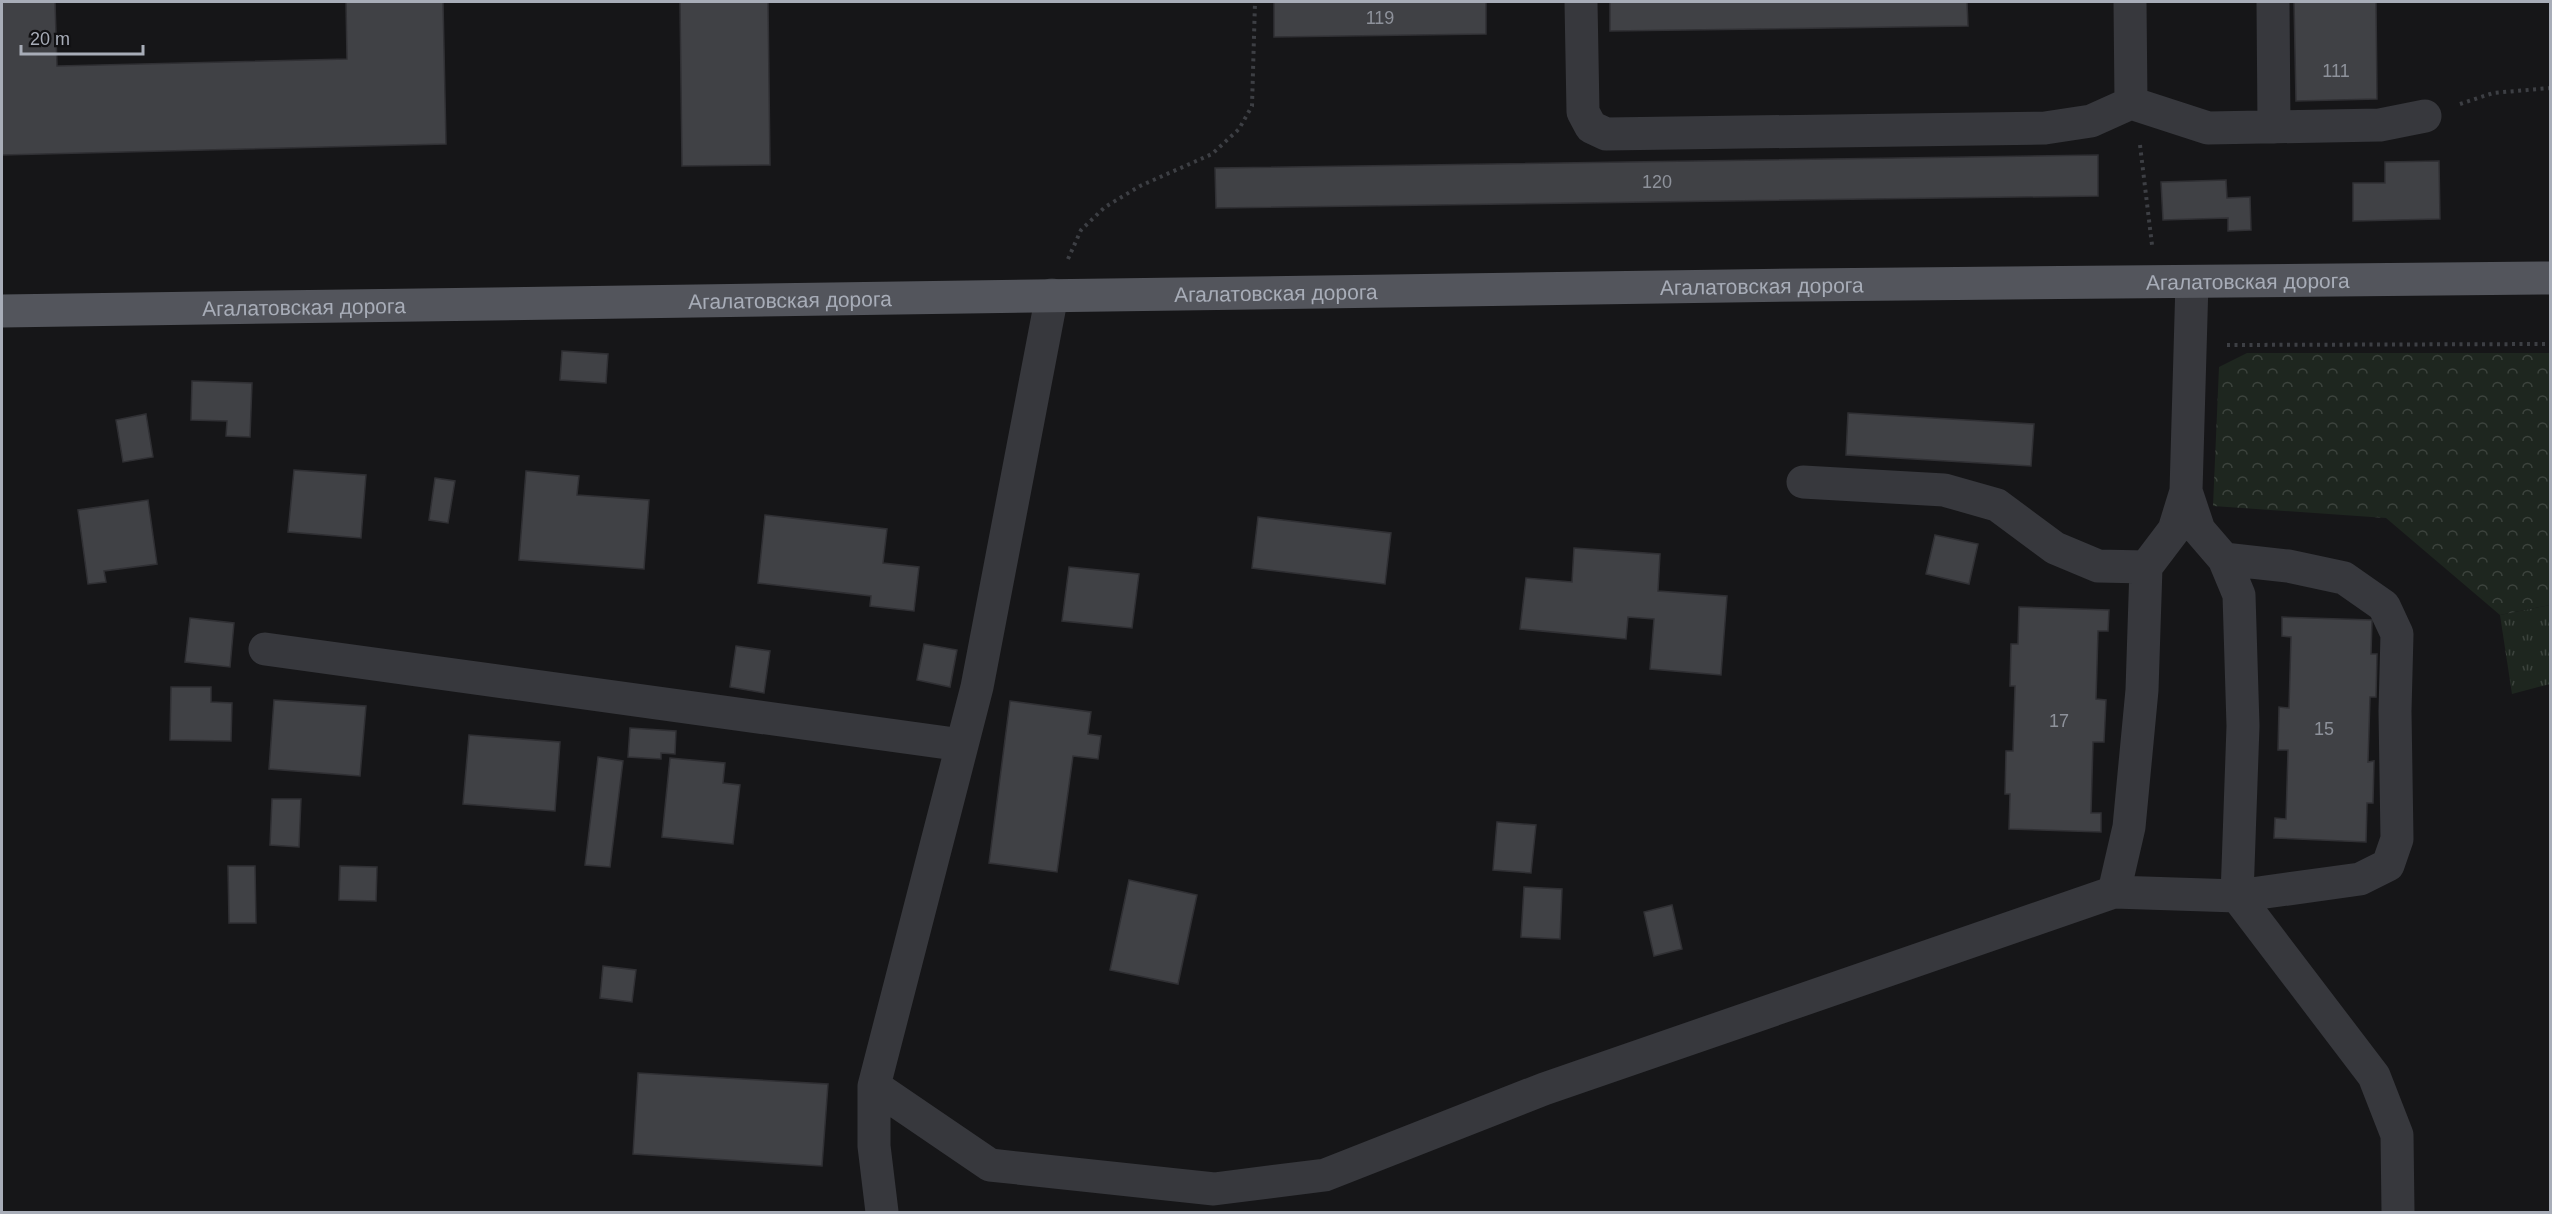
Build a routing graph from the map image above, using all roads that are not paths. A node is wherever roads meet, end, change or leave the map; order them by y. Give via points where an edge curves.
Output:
1 (1581, 2) edge
2 (2130, 2) edge
3 (2273, 2) edge
4 (2132, 104) junction
5 (2425, 116) road end
6 (2274, 127) junction
7 (2550, 278) edge
8 (2192, 282) junction
9 (1052, 296) junction
10 (2, 311) edge
11 (1803, 482) dead end
12 (2186, 491) junction
13 (2223, 559) junction
14 (2146, 567) junction
15 (265, 649) dead end
16 (962, 745) junction
17 (2115, 892) junction
18 (2237, 896) junction
19 (874, 1086) junction
20 (882, 1212) edge
21 (2398, 1212) edge

1 - 4 lane via 1583,112 1591,127 1606,134 2045,128 2091,121
2 - 4 lane
3 - 6 lane
4 - 6 lane via 2208,128
5 - 6 lane via 2380,125
7 - 8 main road, Агалатовская дорога
8 - 9 main road, Агалатовская дорога
8 - 12 lane
9 - 10 main road, Агалатовская дорога
9 - 16 lane via 983,661
11 - 14 lane via 1944,490 1997,505 2055,548 2098,566
12 - 13 lane via 2199,530
12 - 14 lane via 2174,530
13 - 18 lane via 2238,595 2243,726
13 - 18 lane via 2288,566 2344,578 2384,606 2397,634 2397,839 2388,865 2360,879
14 - 17 lane via 2142,690 2129,827
15 - 16 lane
16 - 19 lane
17 - 18 lane
17 - 19 lane via 1544,1089 1325,1175 1214,1189 990,1165
18 - 21 lane via 2374,1076 2397,1135
19 - 20 lane via 874,1146

